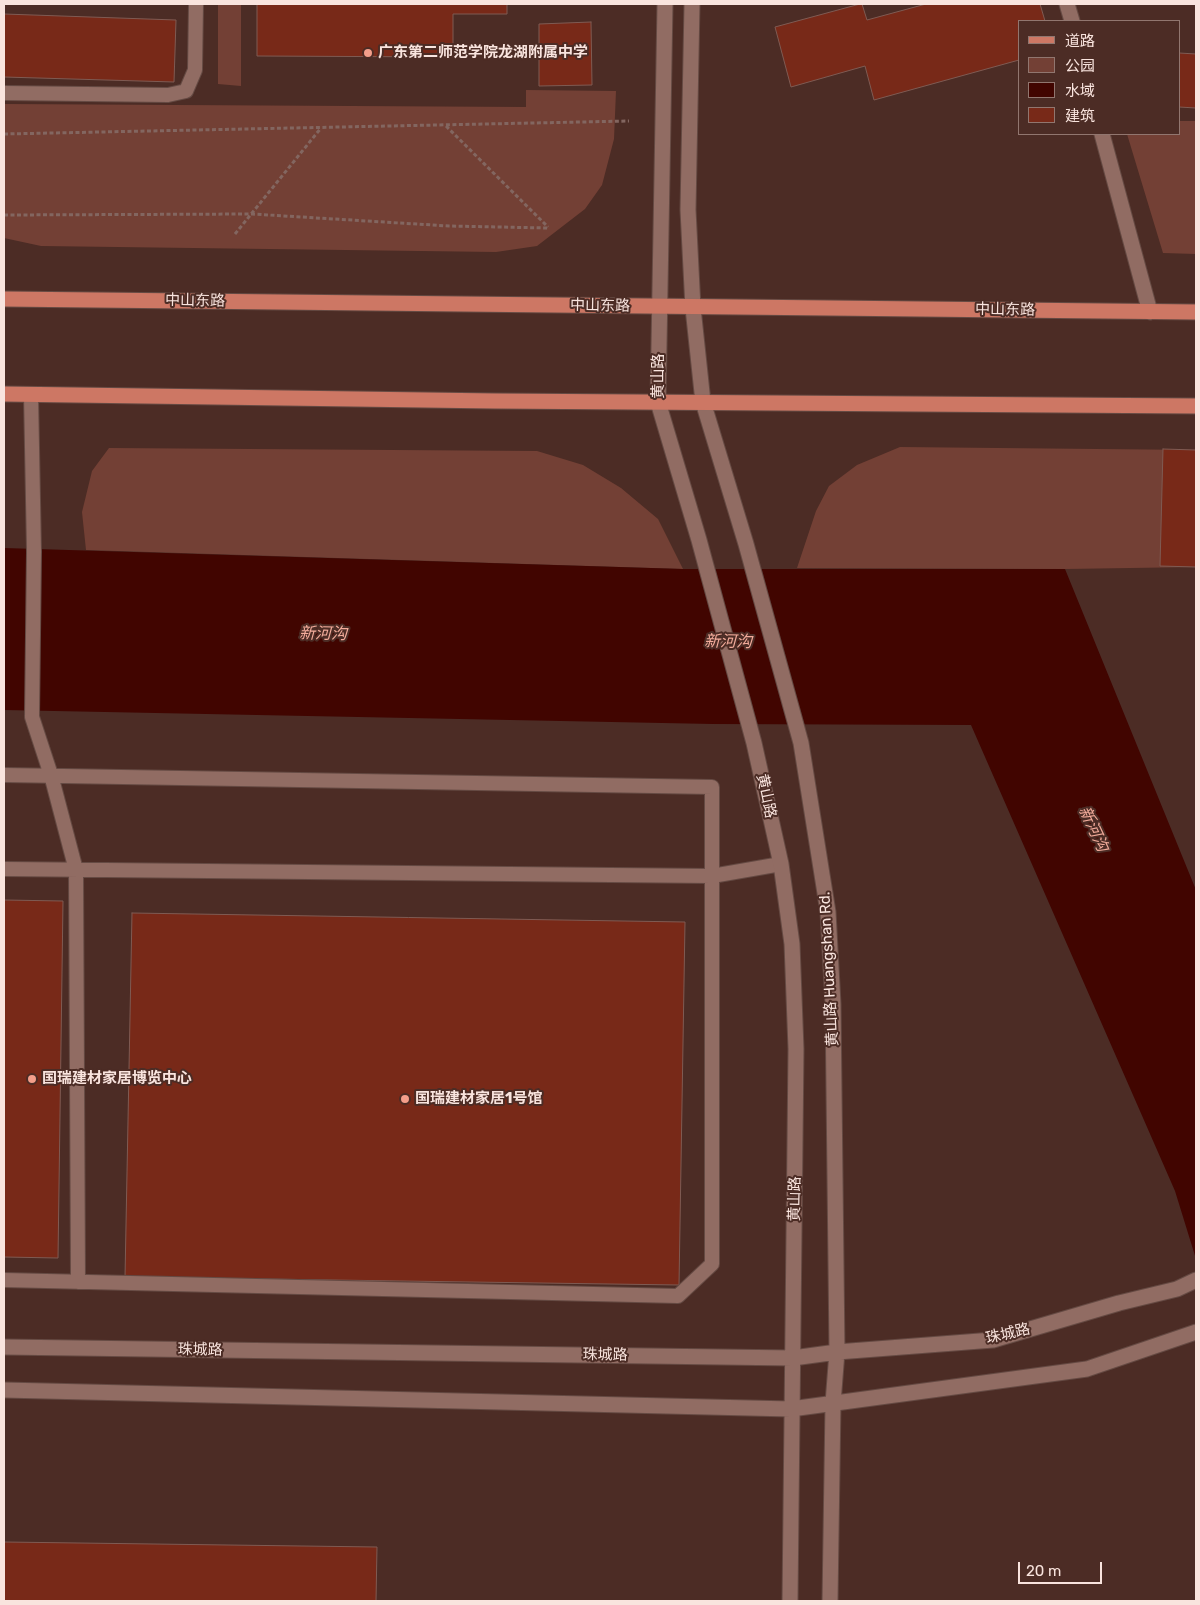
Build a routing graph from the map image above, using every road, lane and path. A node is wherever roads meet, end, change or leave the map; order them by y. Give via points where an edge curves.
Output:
1 (196, 4) edge
2 (665, 4) edge
3 (692, 4) edge
4 (1067, 4) edge
5 (1072, 20) edge
6 (4, 93) edge
7 (629, 122) dead end
8 (445, 125) junction
9 (321, 128) junction
10 (4, 134) edge
11 (1102, 135) edge
12 (252, 214) junction
13 (4, 215) edge
14 (235, 234) dead end
15 (4, 299) edge
16 (660, 306) junction
17 (693, 308) junction
18 (1150, 312) junction
19 (1196, 312) edge
20 (4, 394) edge
21 (31, 395) junction
22 (658, 402) junction
23 (703, 402) junction
24 (1196, 406) edge
25 (51, 775) junction
26 (4, 776) edge
27 (781, 864) junction
28 (4, 869) edge
29 (76, 870) junction
30 (712, 876) junction
31 (4, 1280) edge
32 (1196, 1280) edge
33 (78, 1282) junction
34 (1195, 1332) edge
35 (4, 1347) edge
36 (837, 1352) junction
37 (793, 1358) junction
38 (4, 1390) edge
39 (833, 1403) junction
40 (792, 1409) junction
41 (790, 1601) edge
42 (830, 1601) edge

1 - 6 lane via 195,70 186,91 168,95
2 - 16 street, 黄山路
3 - 17 street via 688,210
4 - 5 street
7 - 8 path
8 - 9 path
8 - 12 path via 548,228 449,226
9 - 10 path
9 - 12 path
11 - 18 street
12 - 13 path
12 - 14 path
15 - 16 main road, 中山东路
16 - 17 main road, 中山东路
16 - 22 street, 黄山路
17 - 18 main road, 中山东路
17 - 23 street
18 - 19 main road, 中山东路
20 - 21 main road
21 - 22 main road
21 - 25 lane via 34,552 32,717
22 - 23 main road
22 - 27 street, 黄山路 via 754,743
23 - 24 main road
23 - 36 street, 黄山路 Huangshan Rd. via 801,744 828,912 833,1004
25 - 26 lane
25 - 29 lane
25 - 30 lane via 712,788
27 - 30 lane
27 - 37 street, 黄山路 via 792,944 796,1049
28 - 29 lane
29 - 30 lane
29 - 33 lane
30 - 33 lane via 712,1264 678,1296
31 - 33 lane
32 - 36 street, 珠城路 via 1177,1289 993,1340
34 - 39 street via 1087,1369
35 - 37 street, 珠城路
36 - 37 street, 珠城路
36 - 39 street, 黄山路 Huangshan Rd.
37 - 40 street, 黄山路
38 - 40 street
39 - 40 street
39 - 42 street
40 - 41 street, 黄山路

